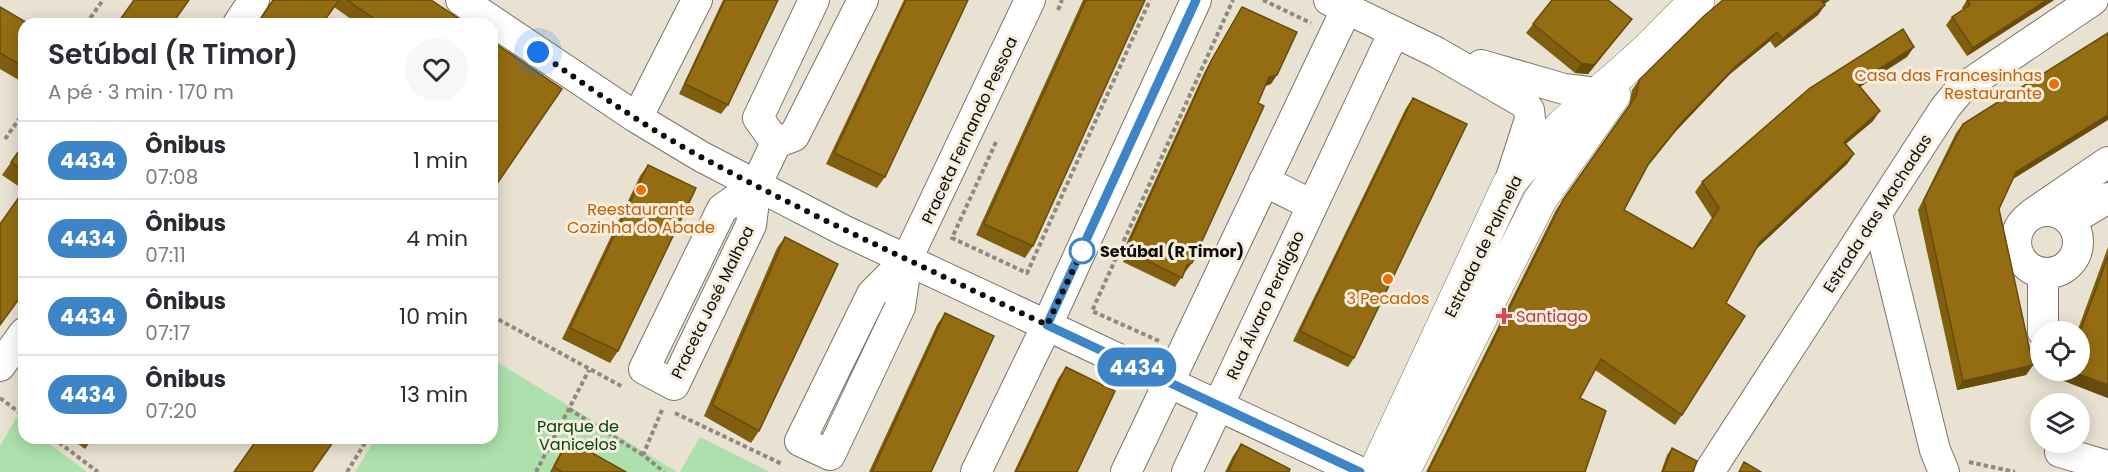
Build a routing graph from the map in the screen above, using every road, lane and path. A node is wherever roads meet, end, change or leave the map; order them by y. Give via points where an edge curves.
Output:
1 (103, 0) edge
2 (254, 0) edge
3 (461, 0) edge
4 (697, 0) edge
5 (814, 0) edge
6 (863, 0) edge
7 (1030, 0) edge
8 (1062, 0) edge
9 (1150, 0) edge
10 (1196, 0) edge
11 (1233, 0) edge
12 (1263, 0) edge
13 (1698, 0) edge
14 (2093, 0) edge
15 (1338, 4) edge
16 (90, 18) edge
17 (241, 18) edge
18 (488, 18) edge
19 (1053, 21) dead end
20 (498, 25) edge
21 (1394, 32) junction
22 (1309, 35) dead end
23 (1436, 52) junction
24 (1641, 56) junction
25 (1597, 93) junction
26 (637, 118) junction
27 (18, 121) edge
28 (999, 135) dead end
29 (5, 139) dead end
30 (776, 143) junction
31 (2108, 162) edge
32 (1264, 181) junction
33 (1509, 184) junction
34 (756, 185) junction
35 (2108, 198) edge
36 (1312, 205) junction
37 (1877, 214) junction
38 (2032, 214) junction
39 (2070, 221) junction
40 (907, 259) junction
41 (2043, 273) junction
42 (2043, 321) edge
43 (1047, 325) junction
44 (18, 341) edge
45 (1165, 344) dead end
46 (0, 366) edge
47 (589, 370) dead end
48 (1169, 381) junction
49 (0, 398) edge
50 (1217, 405) junction
51 (663, 407) dead end
52 (569, 410) junction
53 (18, 412) edge
54 (61, 444) edge
55 (365, 444) edge
56 (2063, 453) edge
57 (643, 455) junction
58 (2108, 466) edge
59 (1955, 467) edge
60 (98, 472) edge
61 (347, 472) edge
62 (536, 472) edge
63 (664, 472) edge
64 (976, 472) edge
65 (1126, 472) edge
66 (1187, 472) edge
67 (1360, 472) edge
68 (1376, 472) edge
69 (1403, 472) edge
70 (1709, 472) edge
71 (2015, 472) edge

1 - 16 path
2 - 17 street
3 - 18 street
4 - 26 street
5 - 30 street via 758,118
6 - 30 street via 794,136
7 - 40 street, Praceta Fernando Pessoa
8 - 19 path
9 - 28 path via 1027,273 952,238
10 - 43 street
11 - 45 path via 1092,311
12 - 22 path via 1314,24
13 - 24 street, Estrada de Palmela
14 - 37 street, Estrada das Machadas via 1960,90
15 - 21 street
15 - 32 street
20 - 26 street
21 - 23 street
21 - 36 street, Rua Álvaro Perdigão
23 - 25 street via 1564,88
23 - 33 street via 1524,103 1529,110 1527,131
24 - 25 street, Estrada de Palmela
24 - 69 street, Estrada de Palmela via 1540,200
25 - 33 street, Estrada de Palmela via 1531,155
26 - 34 street
27 - 29 path
30 - 34 street
31 - 38 street
32 - 36 street
32 - 48 street
33 - 68 street, Estrada de Palmela
34 - 34 street, Praceta José Malhoa via 722,209 644,369 674,385 751,225
34 - 40 street
35 - 39 street
36 - 50 street, Rua Álvaro Perdigão
37 - 59 street via 1935,450
37 - 70 street, Estrada das Machadas
38 - 39 street via 2051,211
38 - 41 street via 2019,228 2016,248 2026,265
39 - 41 street via 2076,230 2078,251 2064,268
40 - 40 street via 872,294 800,441 831,455 900,307
40 - 43 street
41 - 42 street
43 - 48 street
43 - 64 street
44 - 46 street
47 - 52 path
48 - 50 street
48 - 65 street
49 - 53 path
50 - 66 street, Rua Álvaro Perdigão
50 - 67 street
51 - 57 path
52 - 57 path
52 - 62 path
54 - 60 path
55 - 61 path
56 - 58 street
57 - 63 path
59 - 71 path

